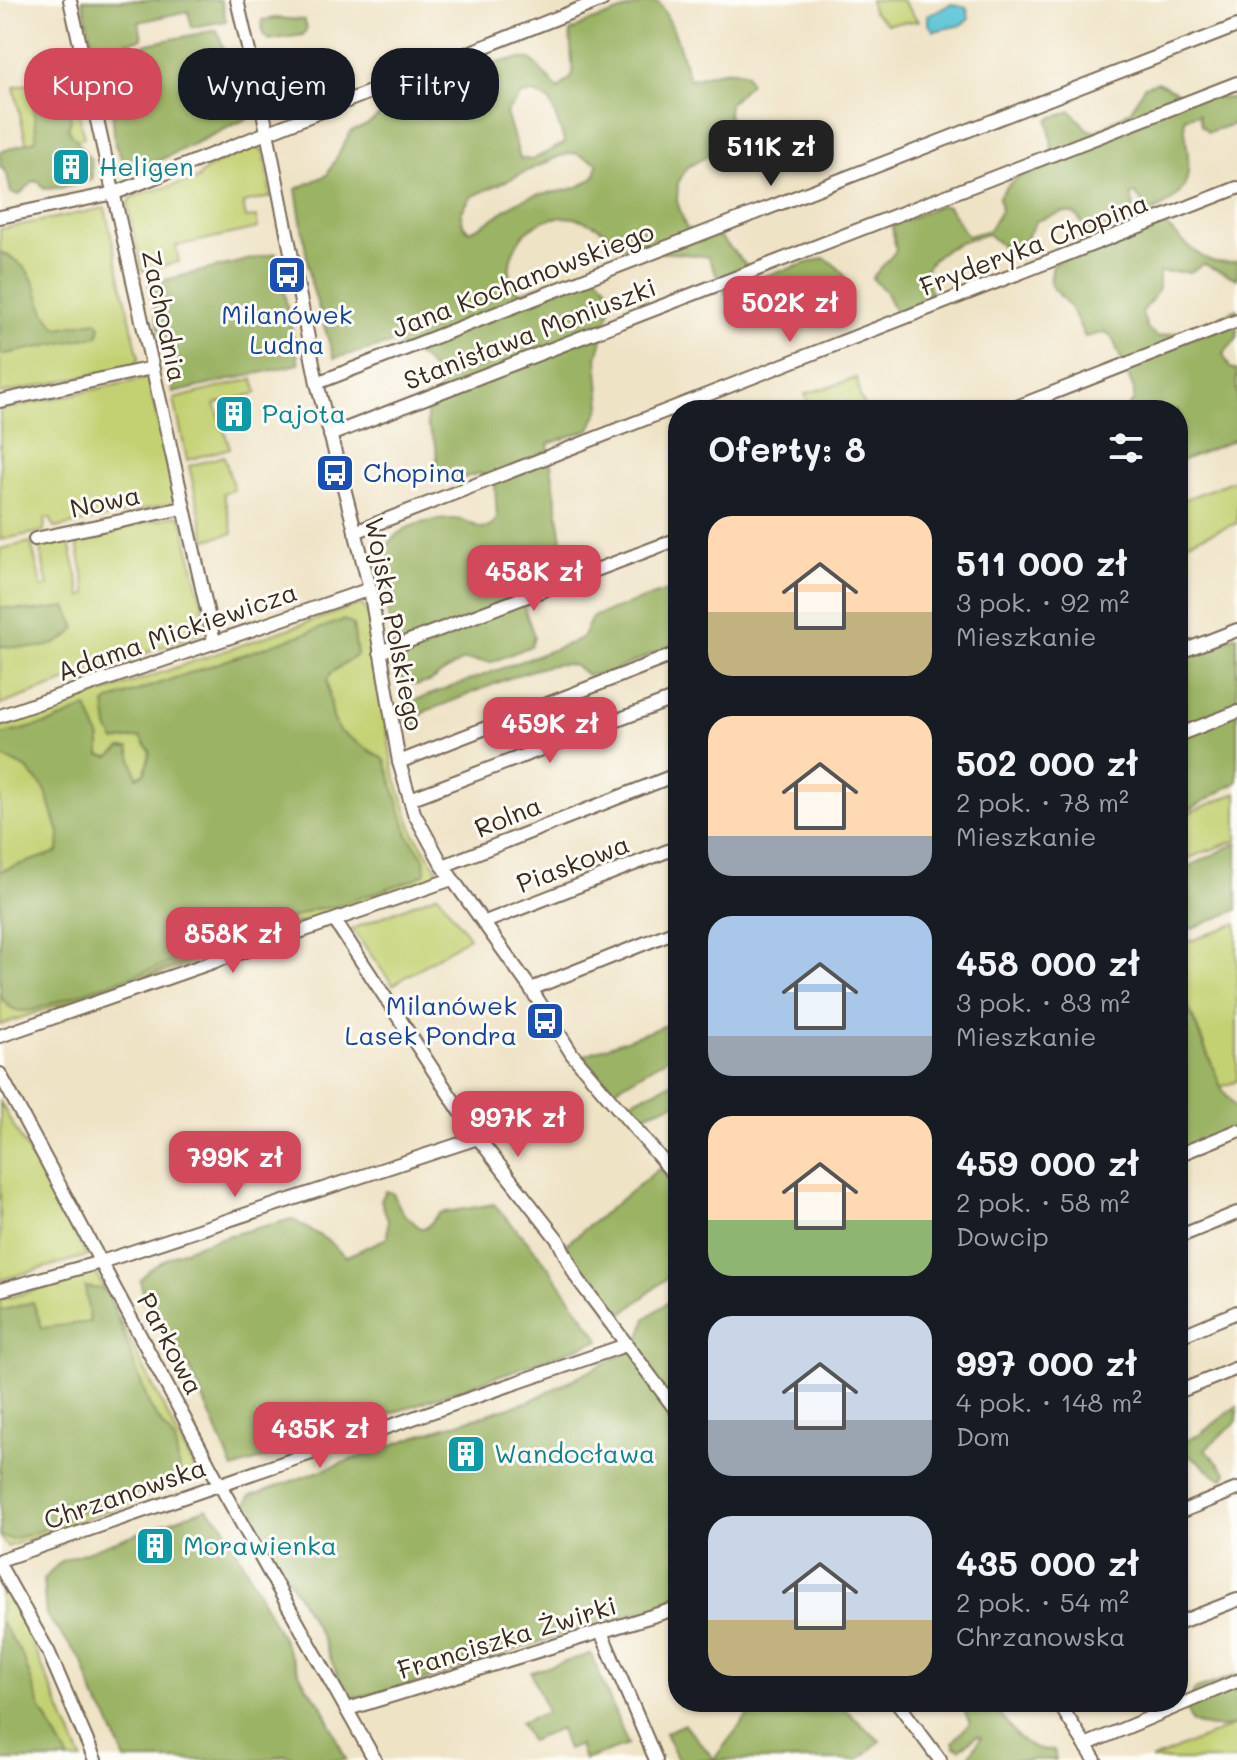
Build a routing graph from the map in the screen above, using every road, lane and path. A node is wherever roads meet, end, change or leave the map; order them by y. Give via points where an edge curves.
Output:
1 (70, 0) edge
2 (237, 0) edge
3 (602, 0) edge
4 (1237, 26) edge
5 (1237, 83) edge
6 (267, 131) junction
7 (1237, 188) edge
8 (115, 193) junction
9 (0, 217) edge
10 (1237, 321) edge
11 (152, 368) junction
12 (317, 383) junction
13 (693, 400) edge
14 (1035, 400) edge
15 (0, 401) edge
16 (668, 410) edge
17 (330, 435) junction
18 (183, 508) junction
19 (355, 532) junction
20 (35, 539) dead end
21 (668, 543) edge
22 (370, 589) junction
23 (1237, 630) edge
24 (214, 641) junction
25 (1188, 649) edge
26 (380, 652) junction
27 (668, 657) edge
28 (668, 701) edge
29 (1237, 712) edge
30 (0, 716) edge
31 (1188, 731) edge
32 (399, 762) junction
33 (668, 778) edge
34 (410, 799) junction
35 (668, 851) edge
36 (443, 866) junction
37 (452, 879) junction
38 (335, 921) junction
39 (485, 922) junction
40 (668, 934) edge
41 (531, 989) junction
42 (0, 1036) edge
43 (0, 1074) edge
44 (1237, 1131) edge
45 (478, 1138) junction
46 (1188, 1151) edge
47 (668, 1167) edge
48 (1237, 1213) edge
49 (1188, 1233) edge
50 (101, 1262) junction
51 (0, 1290) edge
52 (1237, 1312) edge
53 (1188, 1333) edge
54 (626, 1345) junction
55 (1237, 1368) edge
56 (1188, 1388) edge
57 (668, 1400) edge
58 (220, 1485) junction
59 (1237, 1489) edge
60 (1188, 1509) edge
61 (0, 1563) edge
62 (1237, 1600) edge
63 (668, 1611) edge
64 (1188, 1619) edge
65 (601, 1632) junction
66 (1237, 1681) edge
67 (1188, 1702) edge
68 (348, 1709) junction
69 (904, 1712) edge
70 (1064, 1712) edge
71 (1163, 1712) edge
72 (1085, 1745) junction
73 (95, 1760) edge
74 (375, 1760) edge
75 (656, 1760) edge
76 (940, 1760) edge
77 (1095, 1760) edge

1 - 8 street, Zachodnia
2 - 6 street, Wojska Polskiego
3 - 6 street
4 - 12 street, Jana Kochanowskiego
5 - 17 street, Stanisława Moniuszki
6 - 8 street
6 - 12 street, Wojska Polskiego
7 - 13 street, Fryderyka Chopina
8 - 9 street
8 - 11 street, Zachodnia
10 - 14 street
11 - 15 street
11 - 18 street, Zachodnia
12 - 17 street, Wojska Polskiego
16 - 19 street, Fryderyka Chopina
17 - 19 street, Wojska Polskiego
18 - 20 street, Nowa
18 - 24 street, Zachodnia
19 - 22 street, Wojska Polskiego
21 - 26 street
22 - 24 street, Adama Mickiewicza
22 - 26 street, Wojska Polskiego
23 - 25 street
24 - 30 street, Adama Mickiewicza
26 - 32 street, Wojska Polskiego
27 - 32 street
28 - 34 street
29 - 31 street
32 - 34 street, Wojska Polskiego
33 - 36 street, Rolna
34 - 36 street, Wojska Polskiego via 418,825
35 - 39 street, Piaskowa
36 - 37 street, Wojska Polskiego
37 - 38 street
37 - 39 street, Wojska Polskiego
38 - 42 street
38 - 45 street
39 - 41 street, Wojska Polskiego
40 - 41 street
41 - 47 street, Wojska Polskiego via 584,1070
43 - 50 street, Parkowa
44 - 46 street
45 - 50 street
45 - 54 street via 558,1240 577,1278
48 - 49 street
50 - 51 street
50 - 58 street, Parkowa
52 - 53 street
54 - 57 street
54 - 58 street, Chrzanowska
55 - 56 street
58 - 61 street, Chrzanowska
58 - 68 street, Parkowa
59 - 60 street
61 - 73 street via 49,1653
62 - 64 street
63 - 65 street, Franciszka Żwirki
65 - 68 street, Franciszka Żwirki
65 - 75 street
66 - 67 street
68 - 74 street, Parkowa
69 - 76 street
70 - 72 street
71 - 72 street
72 - 77 street

